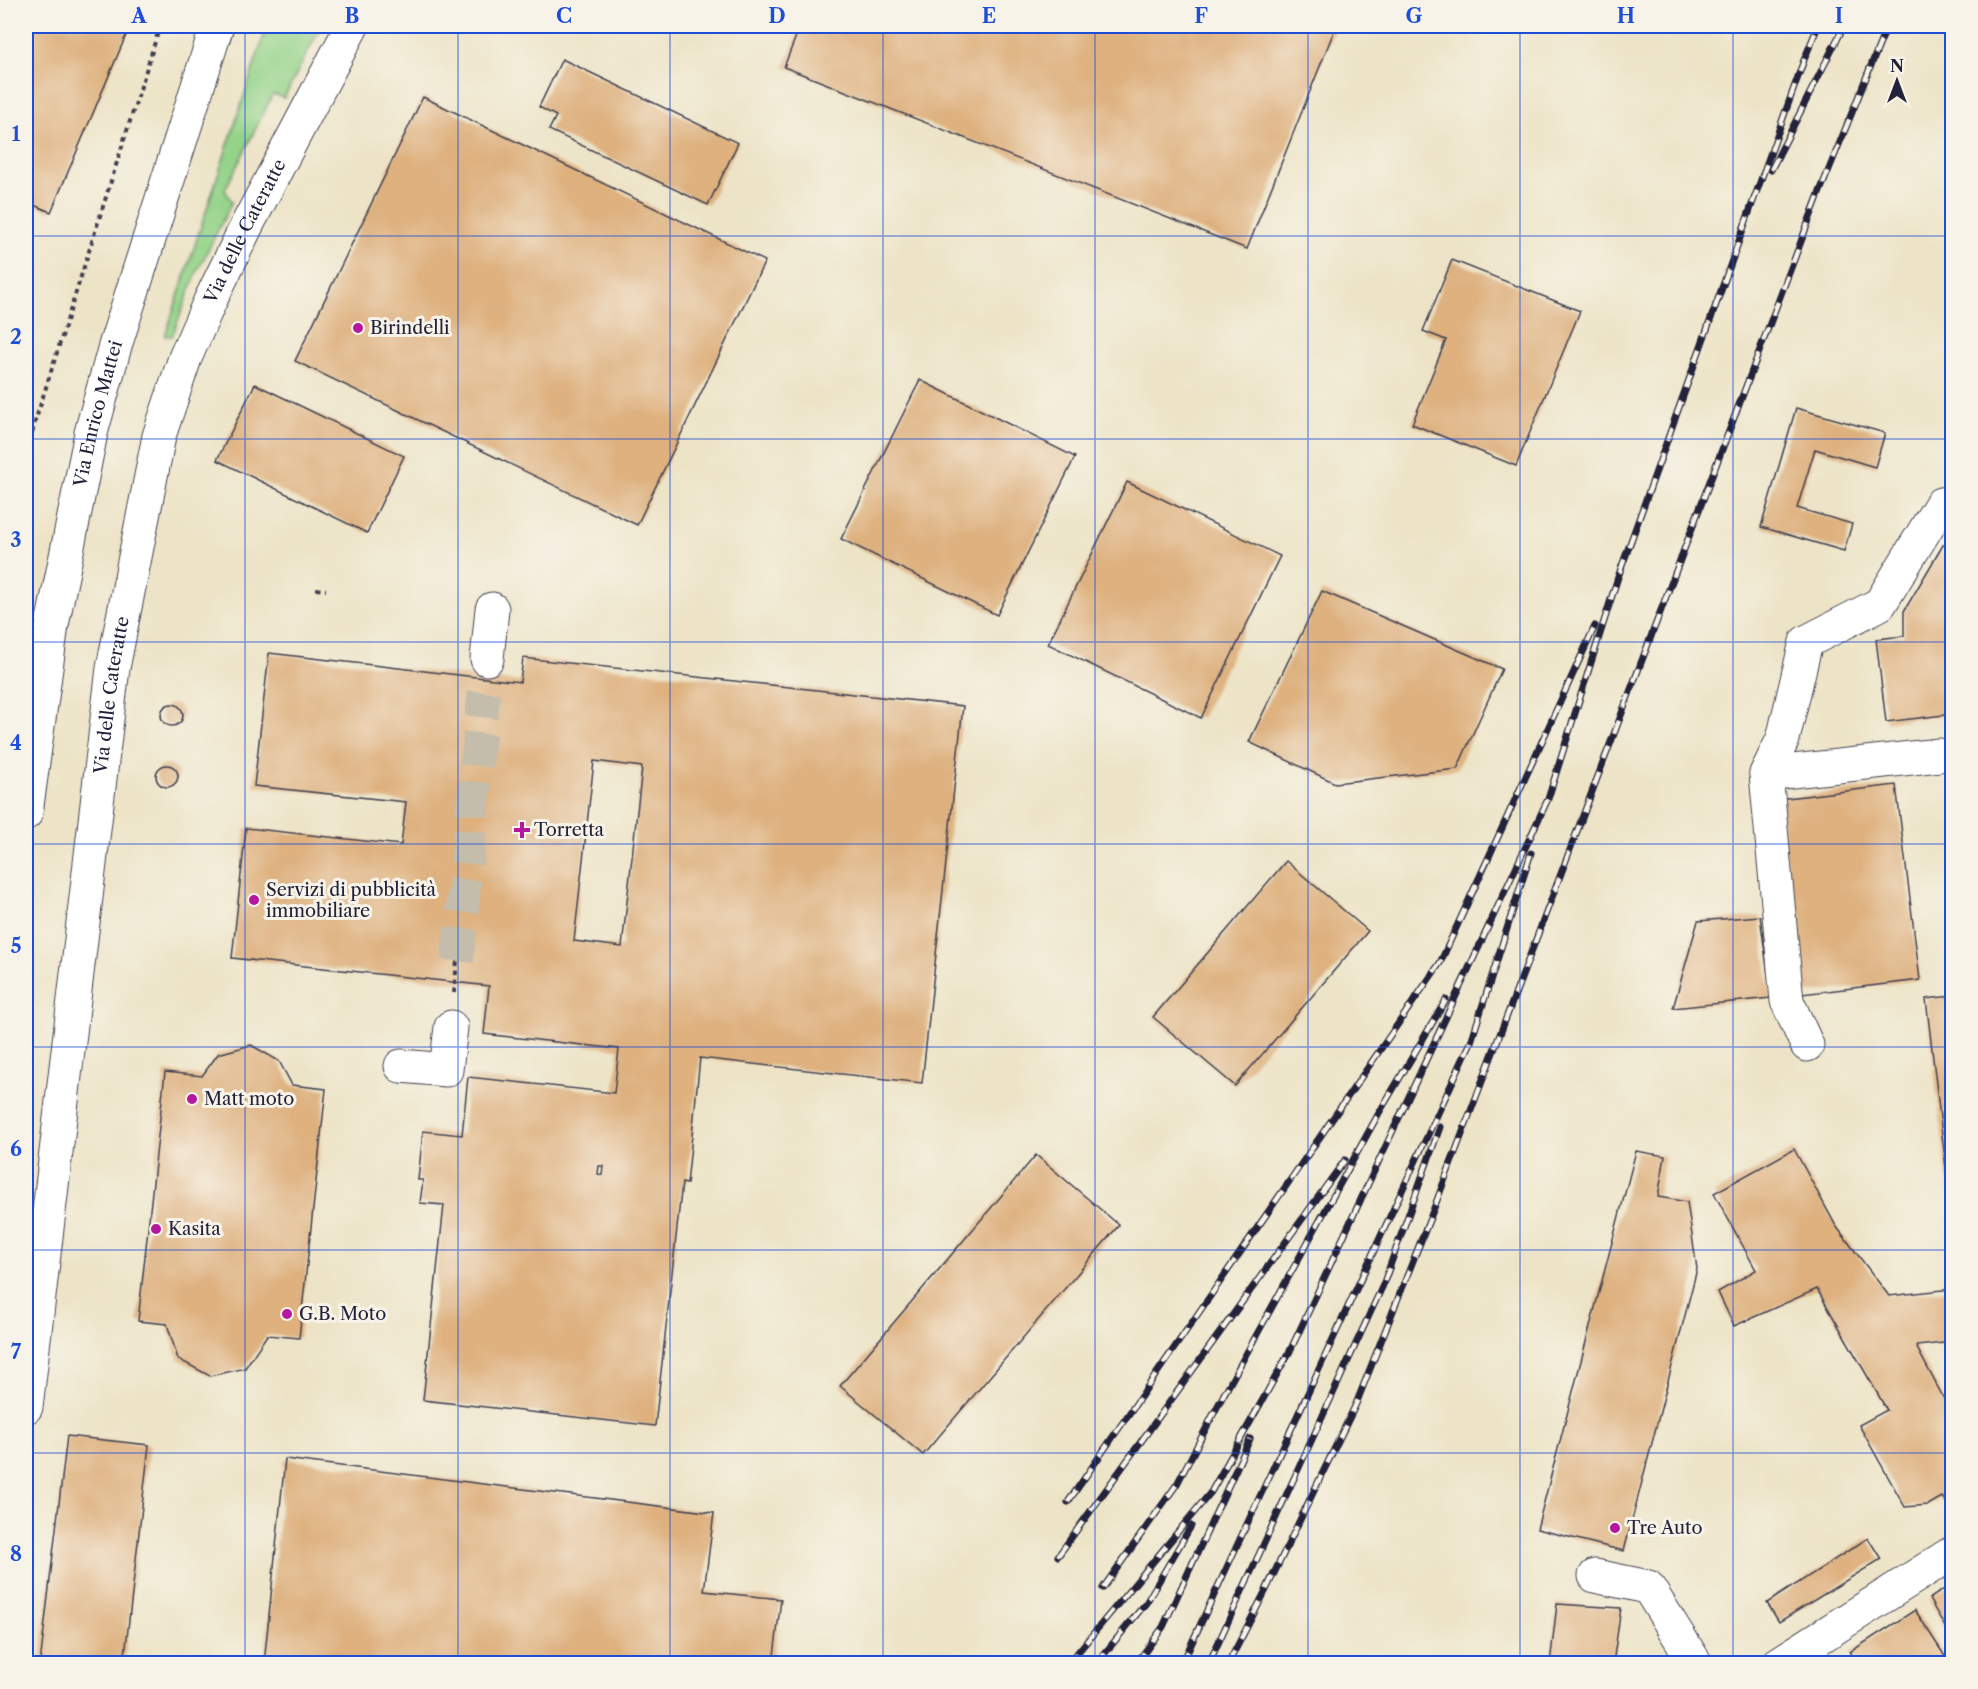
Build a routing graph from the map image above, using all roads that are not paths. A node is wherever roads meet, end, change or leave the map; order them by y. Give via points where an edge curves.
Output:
1 (197, 26) edge
2 (217, 26) edge
3 (352, 26) edge
4 (204, 66) junction
5 (1953, 502) edge
6 (492, 609) dead end
7 (487, 659) tunnel mouth
8 (1939, 755) dead end
9 (1766, 774) junction
10 (26, 813) edge
11 (451, 1027) dead end
12 (1807, 1045) dead end
13 (401, 1066) dead end
14 (26, 1407) edge
15 (1953, 1553) edge
16 (1594, 1576) dead end
17 (1696, 1664) edge
18 (1778, 1664) edge

1 - 4 street
2 - 4 street, Via Enrico Mattei
3 - 14 street, Via delle Cateratte via 210,301 185,358 159,436 113,668
4 - 10 street, Via Enrico Mattei via 118,334 91,433 51,625
5 - 9 street via 1941,504 1880,604 1806,642 1783,739
6 - 7 street
8 - 9 street
9 - 12 street via 1787,1000
11 - 13 street via 446,1070
15 - 18 street
16 - 17 street via 1648,1587

